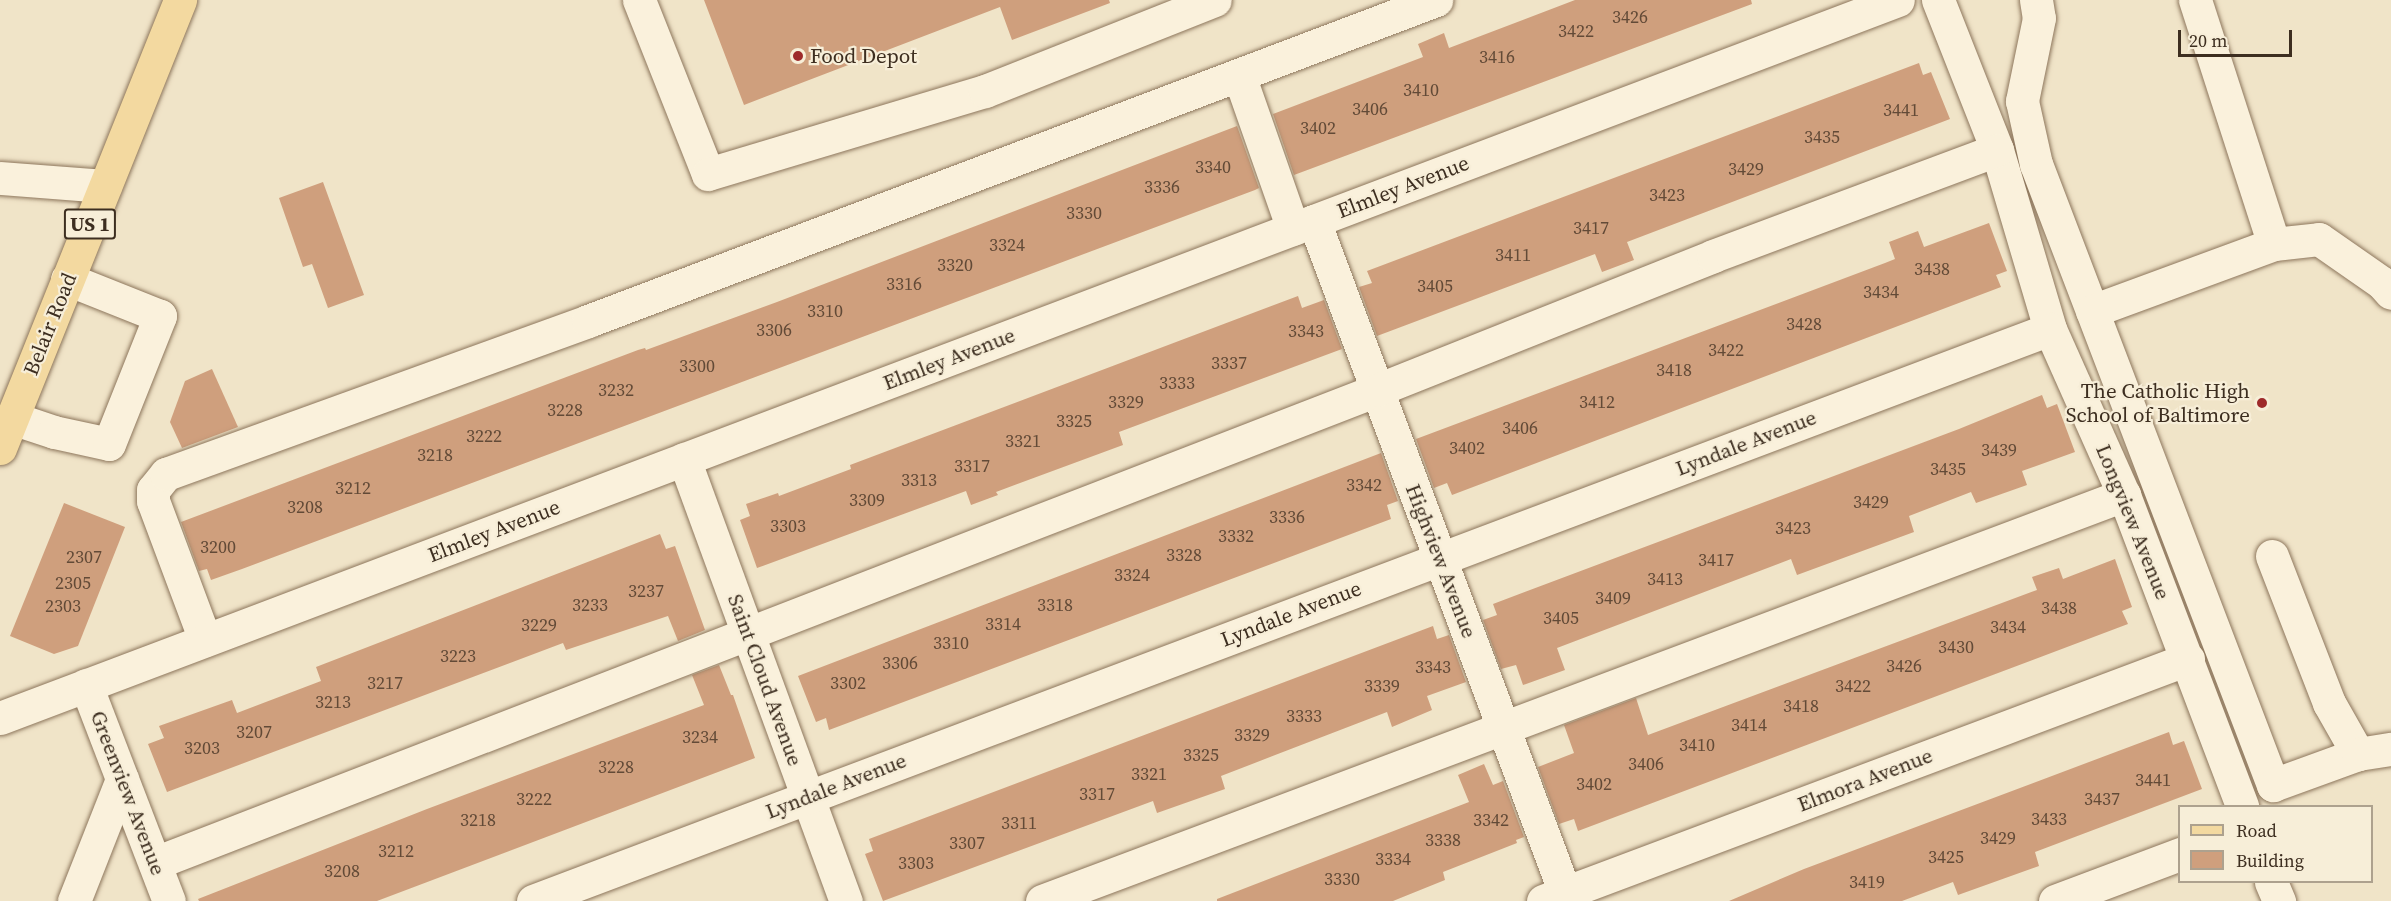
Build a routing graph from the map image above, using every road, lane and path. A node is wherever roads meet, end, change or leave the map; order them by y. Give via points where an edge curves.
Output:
1 (180, 0) edge
2 (639, 0) edge
3 (1215, 0) edge
4 (1436, 0) edge
5 (1898, 0) edge
6 (1938, 0) edge
7 (2036, 0) edge
8 (2195, 0) edge
9 (1239, 75) junction
10 (1997, 150) junction
11 (0, 178) edge
12 (105, 186) junction
13 (1303, 225) junction
14 (2274, 244) junction
15 (67, 279) junction
16 (2391, 293) edge
17 (2092, 311) junction
18 (2050, 329) junction
19 (1377, 390) junction
20 (12, 418) junction
21 (0, 448) edge
22 (684, 459) junction
23 (2124, 495) junction
24 (2272, 556) dead end
25 (1440, 558) junction
26 (748, 633) junction
27 (205, 640) junction
28 (2188, 659) junction
29 (86, 685) junction
30 (0, 718) edge
31 (1503, 726) junction
32 (2391, 749) edge
33 (2358, 754) junction
34 (122, 779) junction
35 (808, 797) junction
36 (2241, 805) edge
37 (2178, 855) edge
38 (155, 863) junction
39 (2271, 883) edge
40 (1559, 898) edge
41 (74, 901) edge
42 (170, 901) edge
43 (533, 901) edge
44 (846, 901) edge
45 (1042, 901) edge
46 (2055, 901) edge
47 (2279, 901) edge

1 - 12 main road, Belair Road / US 1
2 - 3 street via 708,174 986,90
4 - 9 street
5 - 13 street, Elmley Avenue
6 - 10 street, Longview Avenue
7 - 17 street via 2039,18 2022,101 2036,164
8 - 14 street
9 - 13 street, Highview Avenue
9 - 27 street via 588,321 166,474 153,490 153,501
10 - 18 street, Longview Avenue
10 - 19 street via 1713,256
11 - 12 street
12 - 15 main road, Belair Road / US 1
13 - 19 street, Highview Avenue
13 - 22 street, Elmley Avenue
14 - 16 street via 2319,239
14 - 17 street
15 - 20 main road, Belair Road / US 1
15 - 20 street via 160,316 109,444
17 - 33 street via 2273,785
18 - 23 street, Longview Avenue
18 - 25 street, Lyndale Avenue
19 - 25 street, Highview Avenue
19 - 26 street
20 - 21 main road, Belair Road / US 1
22 - 26 street, Saint Cloud Avenue
22 - 27 street, Elmley Avenue
23 - 28 street, Longview Avenue
23 - 31 street
24 - 33 street via 2329,704
25 - 31 street, Highview Avenue
25 - 35 street, Lyndale Avenue
26 - 35 street, Saint Cloud Avenue
26 - 38 street
27 - 29 street, Elmley Avenue
28 - 36 street, Longview Avenue
28 - 40 street, Elmora Avenue
29 - 30 street, Elmley Avenue
29 - 34 street, Greenview Avenue
31 - 40 street, Highview Avenue
31 - 45 street
32 - 33 street
34 - 38 street, Greenview Avenue
34 - 41 street
35 - 43 street, Lyndale Avenue
35 - 44 street, Saint Cloud Avenue
37 - 46 street
38 - 42 street, Greenview Avenue
39 - 47 street

